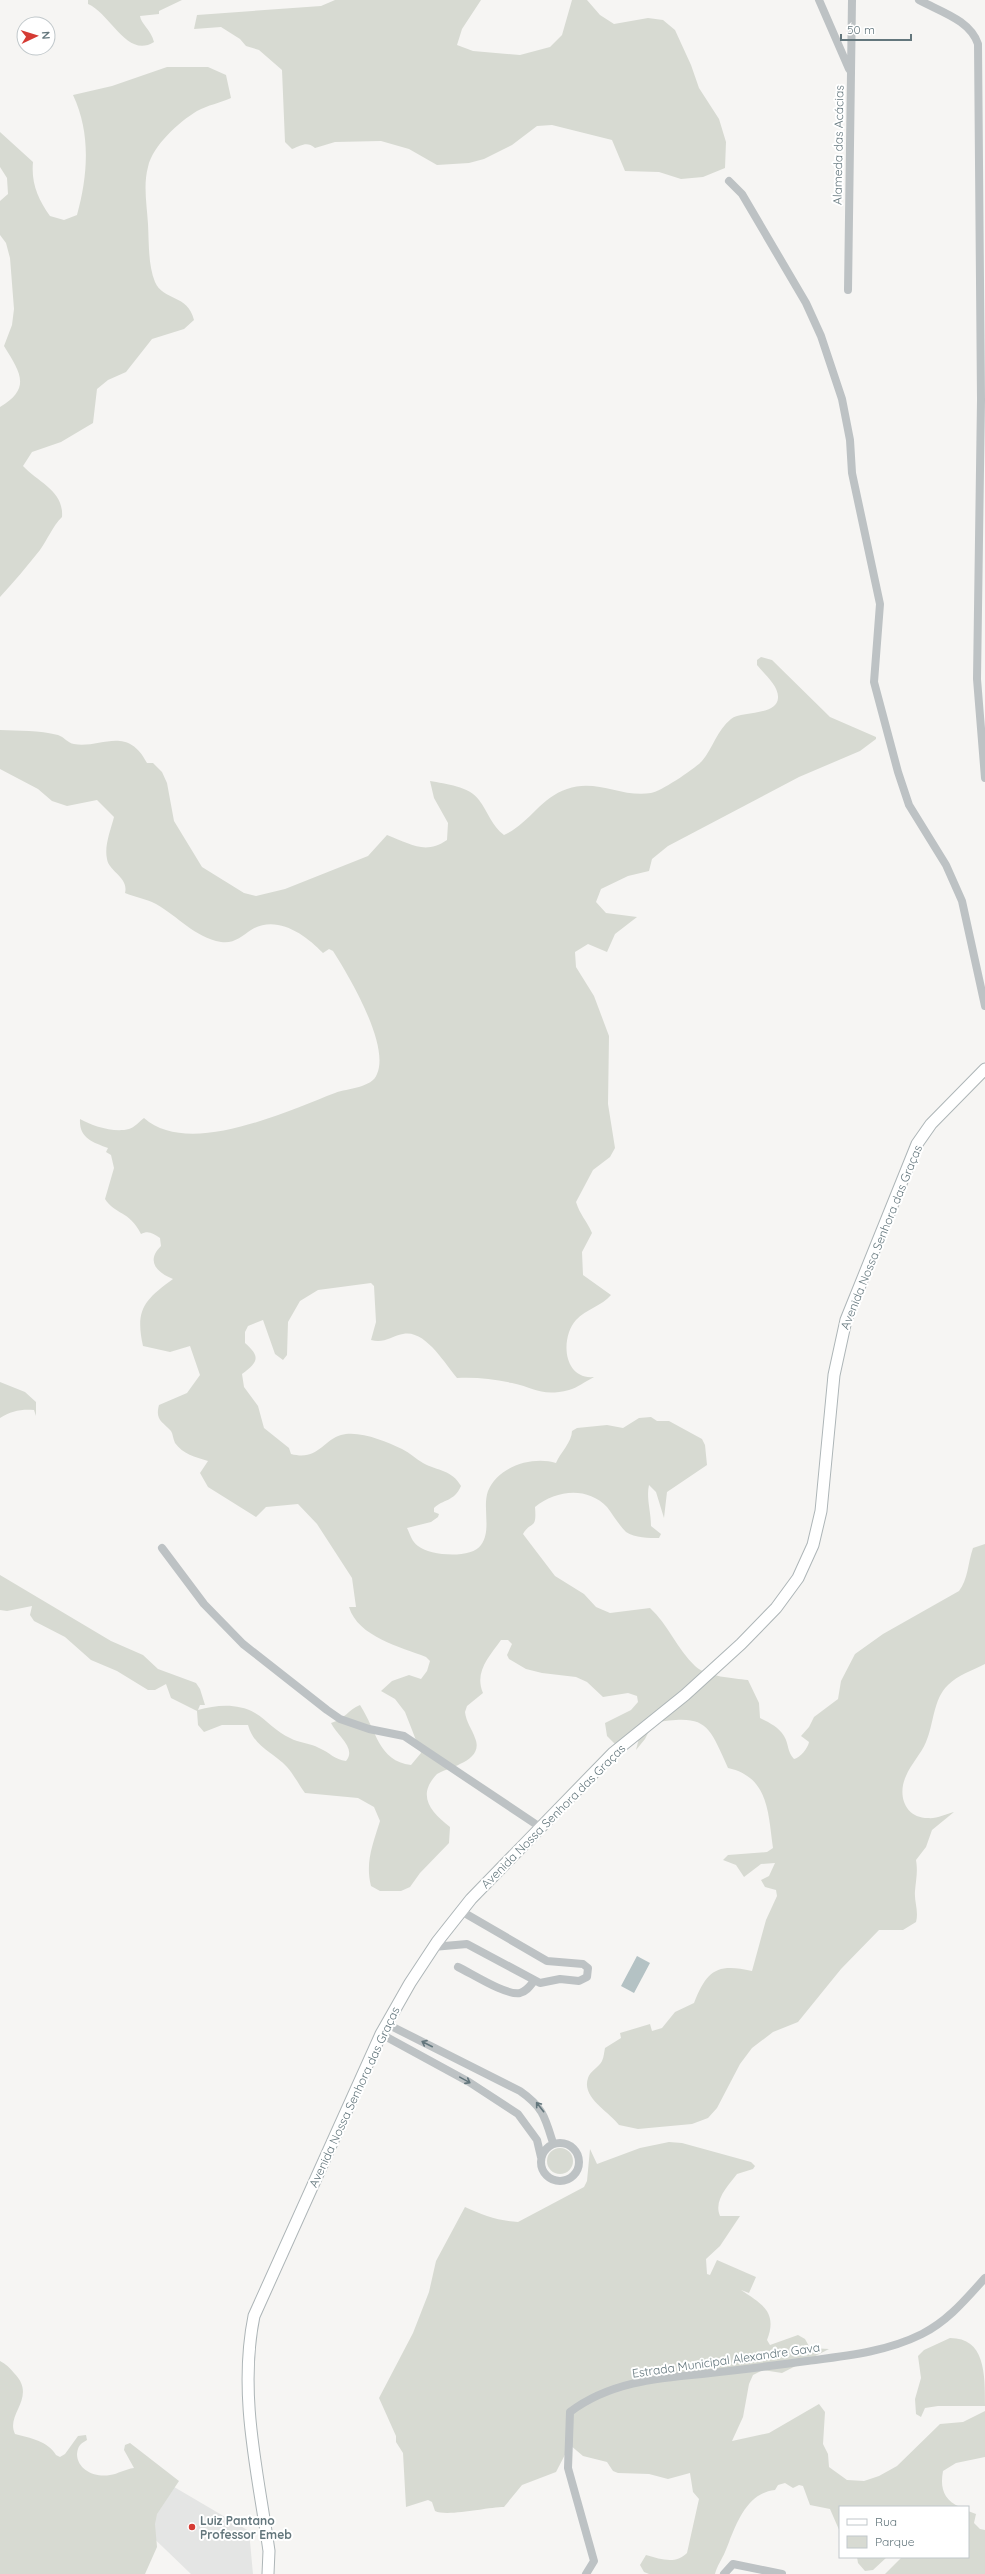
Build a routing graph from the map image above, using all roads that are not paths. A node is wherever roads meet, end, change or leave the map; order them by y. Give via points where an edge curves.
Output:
1 (820, 0) edge
2 (852, 0) edge
3 (919, 0) edge
4 (850, 73) junction
5 (729, 181) dead end
6 (848, 290) dead end
7 (985, 778) edge
8 (985, 1006) edge
9 (985, 1069) edge
10 (162, 1548) dead end
11 (540, 1827) junction
12 (461, 1911) junction
13 (433, 1947) junction
14 (458, 1966) dead end
15 (534, 1981) junction
16 (387, 2024) junction
17 (382, 2034) junction
18 (553, 2143) junction
19 (541, 2157) junction
20 (985, 2278) edge
21 (268, 2574) edge
22 (586, 2574) edge
23 (724, 2574) edge
24 (782, 2574) edge

1 - 4 street
2 - 4 street, Alameda das Acácias
3 - 7 street via 968,26 978,44 981,400 976,679
4 - 6 street, Alameda das Acácias
5 - 8 street via 742,194 806,303 821,336 842,399 850,440 852,473 880,604 874,682 909,805 946,865 962,901
9 - 11 main road, Avenida Nossa Senhora das Graças via 931,1124 917,1144 846,1320 834,1375 820,1511 813,1545 798,1578 776,1608 741,1644 685,1695 613,1753
10 - 11 street via 204,1604 243,1644 327,1710 340,1719 369,1729 404,1736
11 - 12 main road, Avenida Nossa Senhora das Graças
12 - 13 main road, Avenida Nossa Senhora das Graças
12 - 15 street via 537,1956 558,1964 580,1963 588,1969 587,1978 579,1982
13 - 15 street via 467,1944
13 - 16 main road, Avenida Nossa Senhora das Graças
14 - 15 street via 507,1991 518,1993 527,1990
16 - 17 main road, Avenida Nossa Senhora das Graças
18 -> 16 street via 543,2111 535,2101
17 -> 19 street via 469,2082 518,2114 537,2140
17 - 21 main road, Avenida Nossa Senhora das Graças via 254,2316 248,2346 247,2403 269,2552
18 - 19 street via 543,2151
18 - 19 street via 566,2144 576,2152 579,2164 574,2175 563,2181 551,2179 542,2170
20 - 22 street, Estrada Municipal Alexandre Gava via 956,2311 922,2334 878,2350 734,2371 646,2380 606,2391 586,2400 570,2412 568,2468 594,2561
23 - 24 street via 733,2564

